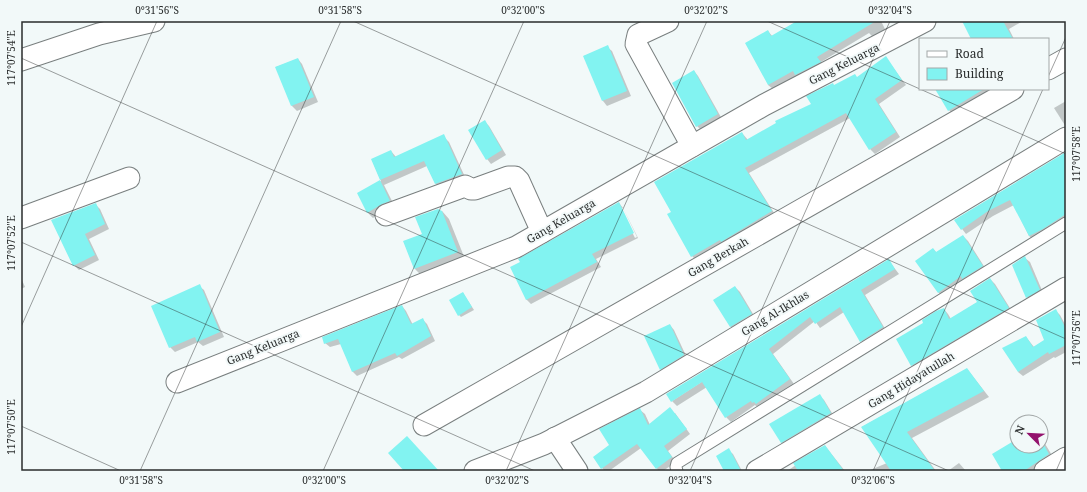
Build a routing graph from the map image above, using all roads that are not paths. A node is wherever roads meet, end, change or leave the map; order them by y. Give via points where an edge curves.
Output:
1 (154, 21) edge
2 (668, 21) edge
3 (925, 21) edge
4 (1066, 59) edge
5 (21, 60) edge
6 (1049, 68) edge
7 (1011, 90) edge
8 (1066, 138) edge
9 (692, 146) junction
10 (129, 178) dead end
11 (386, 215) dead end
12 (21, 218) edge
13 (1066, 223) edge
14 (542, 232) junction
15 (1066, 288) edge
16 (177, 382) dead end
17 (424, 425) dead end
18 (555, 438) junction
19 (1066, 458) edge
20 (476, 471) edge
21 (577, 471) edge
22 (677, 471) edge
23 (757, 471) edge
24 (1045, 471) edge

1 - 5 street via 99,34
2 - 9 street via 638,35 636,44
3 - 9 street, Gang Keluarga via 764,105
4 - 6 street
7 - 17 street, Gang Berkah
8 - 18 street, Gang Al-Ikhlas via 646,392
9 - 14 street, Gang Keluarga
10 - 12 street
11 - 14 street via 465,186 475,189 508,177 515,177
13 - 22 lane via 678,463
14 - 16 street, Gang Keluarga via 516,247
15 - 23 street, Gang Hidayatullah
18 - 20 street, Gang Al-Ikhlas
18 - 21 street
19 - 24 street

